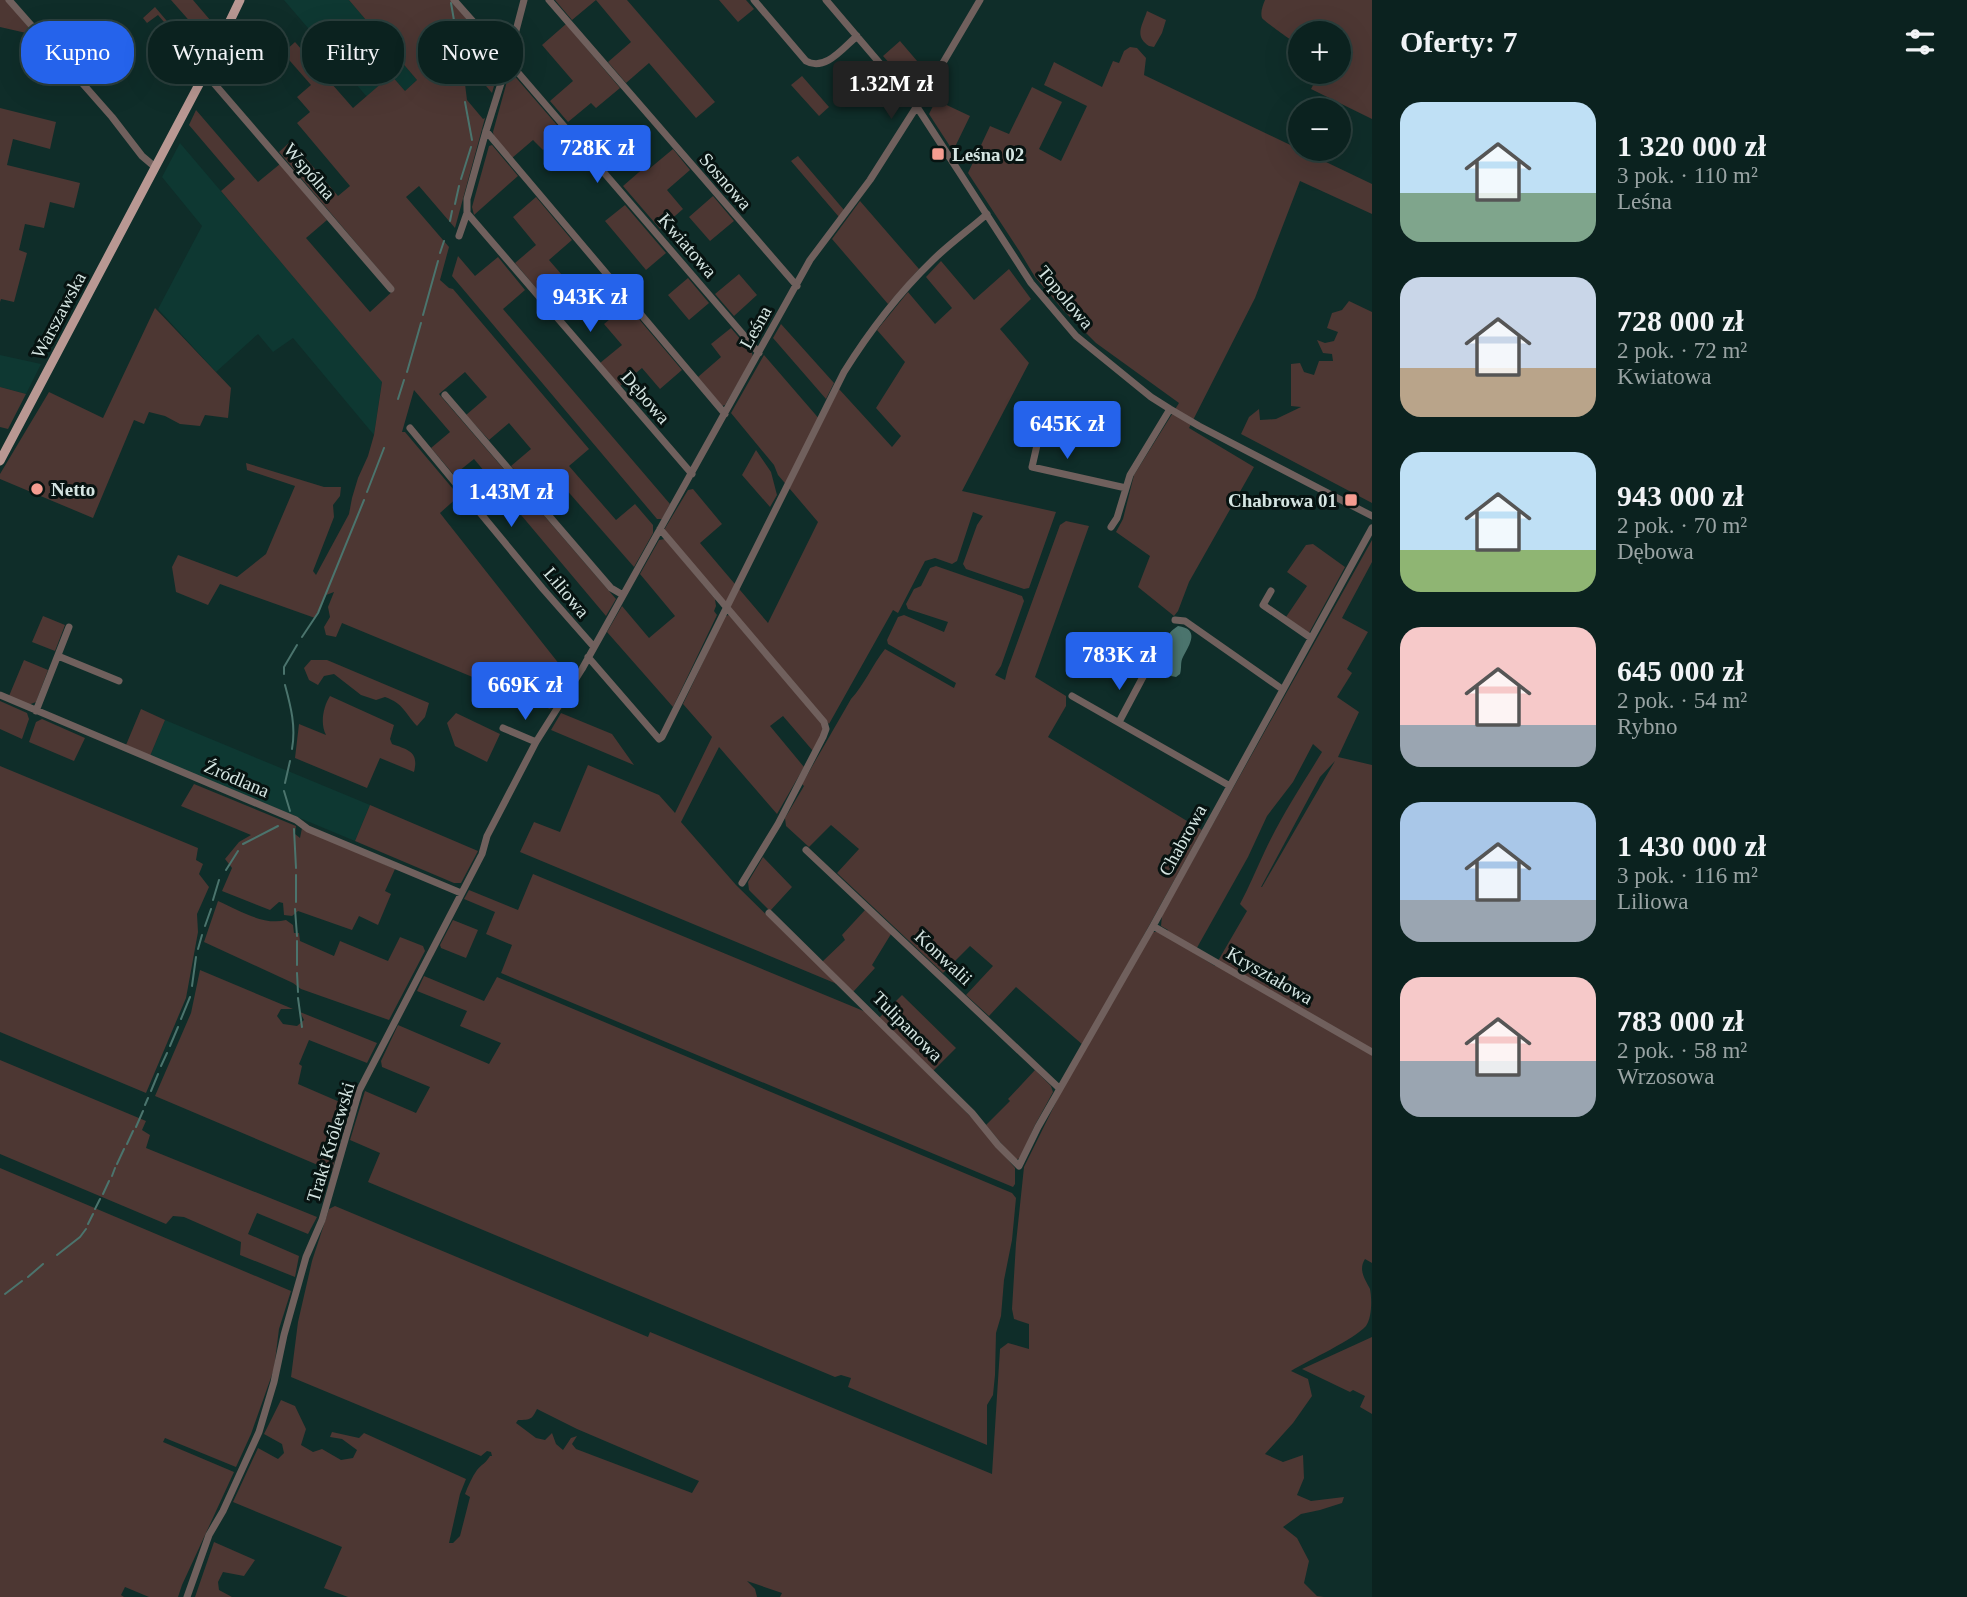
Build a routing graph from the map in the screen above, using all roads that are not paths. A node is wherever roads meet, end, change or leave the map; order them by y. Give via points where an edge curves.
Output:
1 (9, 0) edge
2 (240, 0) edge
3 (454, 0) edge
4 (524, 0) edge
5 (550, 0) edge
6 (754, 0) edge
7 (826, 0) edge
8 (980, 0) edge
9 (230, 21) edge
10 (473, 21) edge
11 (518, 21) edge
12 (857, 36) junction
13 (523, 78) edge
14 (199, 84) edge
15 (214, 84) edge
16 (501, 84) edge
17 (917, 107) junction
18 (486, 131) junction
19 (155, 167) junction
20 (467, 213) junction
21 (987, 214) junction
22 (459, 236) dead end
23 (797, 286) junction
24 (391, 289) dead end
25 (759, 353) junction
26 (445, 395) dead end
27 (1170, 409) junction
28 (1045, 410) dead end
29 (725, 414) junction
30 (410, 428) dead end
31 (0, 461) edge
32 (692, 474) junction
33 (1126, 488) junction
34 (1372, 516) edge
35 (1111, 527) dead end
36 (1372, 528) edge
37 (660, 529) junction
38 (1272, 591) dead end
39 (623, 595) junction
40 (726, 607) junction
41 (1175, 620) dead end
42 (69, 627) dead end
43 (1311, 638) junction
44 (594, 647) junction
45 (58, 656) junction
46 (588, 657) junction
47 (1144, 675) dead end
48 (119, 681) dead end
49 (575, 681) joint
50 (1282, 689) junction
51 (0, 695) edge
52 (1072, 696) dead end
53 (36, 711) junction
54 (1119, 722) junction
55 (503, 728) dead end
56 (536, 742) junction
57 (1230, 786) junction
58 (806, 850) dead end
59 (742, 883) dead end
60 (461, 893) junction
61 (769, 913) dead end
62 (1153, 926) junction
63 (1372, 1052) edge
64 (1059, 1088) junction
65 (1019, 1166) joint
66 (187, 1597) edge

1 - 19 street
2 - 9 main road, Warszawska
3 - 10 street, Kwiatowa
4 - 11 street
5 - 23 street, Sosnowa
6 - 12 street via 812,64 825,64
7 - 12 street, Topolowa
8 - 17 street, Leśna
12 - 17 street, Topolowa
13 - 25 street, Kwiatowa
14 - 19 main road, Warszawska
15 - 24 street, Wspólna
16 - 18 street
17 - 21 street, Topolowa
17 - 23 street, Leśna via 810,260
18 - 20 street
18 - 29 street
19 - 31 main road, Warszawska
20 - 22 street
20 - 32 street, Dębowa
21 - 27 street, Topolowa via 1031,283 1076,336
21 - 40 street via 922,271 862,344 828,401
23 - 25 street, Leśna
25 - 29 street, Leśna
26 - 39 street via 611,588
27 - 33 street
27 - 34 street, Topolowa
28 - 33 street via 1032,467
29 - 32 street, Leśna
30 - 44 street, Liliowa
32 - 37 street, Leśna
33 - 35 street
36 - 43 street, Chabrowa
37 - 39 street, Leśna
37 - 40 street
38 - 43 street via 1263,604
39 - 44 street, Leśna
40 - 46 street via 659,739
40 - 59 street via 826,729 797,790
41 - 50 street via 1185,621
42 - 45 street
43 - 50 street, Chabrowa
44 - 46 street, Leśna
45 - 48 street
45 - 53 street
46 - 49 street, Leśna
47 - 54 street
49 - 56 street, Trakt Królewski
50 - 57 street, Chabrowa
51 - 53 street, Źródlana
52 - 54 street
53 - 60 street, Źródlana
54 - 57 street
55 - 56 street
56 - 60 street, Trakt Królewski
57 - 62 street, Chabrowa
58 - 64 street, Konwalii
60 - 66 street, Trakt Królewski via 359,1091 322,1220 306,1257 259,1432 209,1535
61 - 65 street, Tulipanowa via 963,1103
62 - 63 street, Kryształowa
62 - 64 street, Chabrowa
64 - 65 street, Chabrowa

